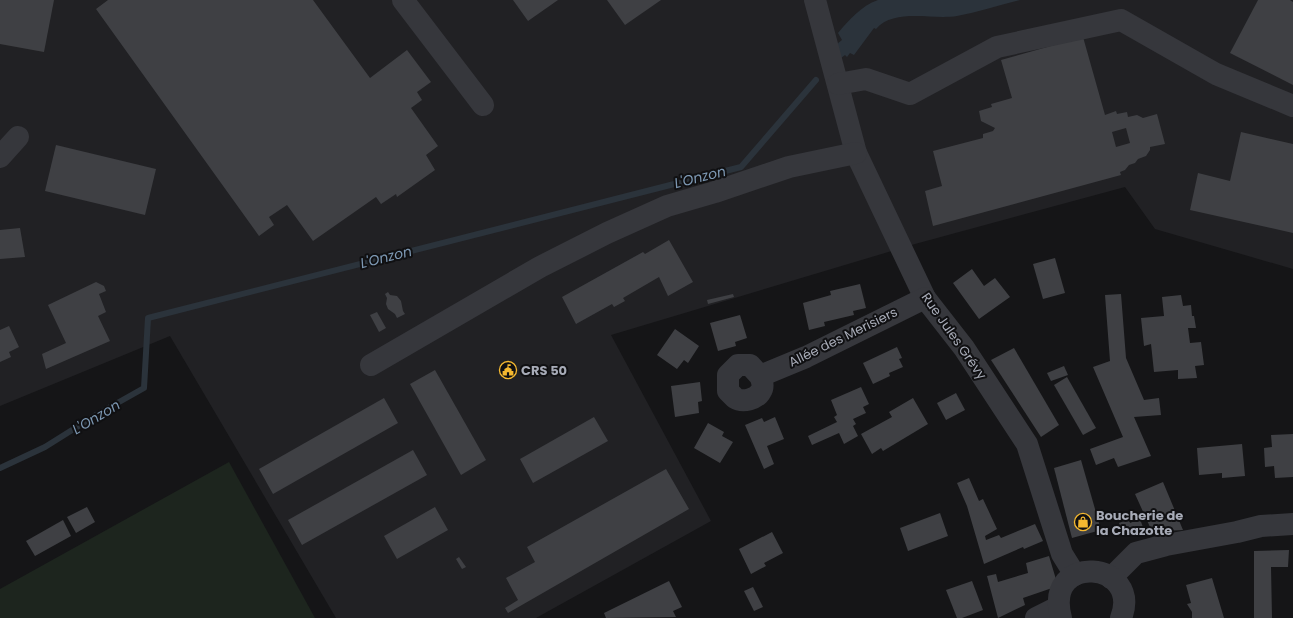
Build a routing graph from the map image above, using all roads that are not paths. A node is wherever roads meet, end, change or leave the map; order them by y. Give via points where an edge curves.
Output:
1 (403, 0) edge
2 (816, 0) edge
3 (838, 84) junction
4 (483, 105) dead end
5 (1293, 106) edge
6 (18, 137) dead end
7 (856, 153) junction
8 (0, 157) edge
9 (925, 298) junction
10 (371, 365) dead end
11 (760, 376) dead end
12 (1293, 524) edge
13 (1075, 575) junction
14 (1111, 578) junction
15 (1060, 613) edge
16 (1036, 618) edge
17 (1121, 618) edge

1 - 4 street
2 - 3 street, Rue Jules Grévy
3 - 5 street via 866,79 910,94 997,47 1121,20 1216,74
3 - 7 street, Rue Jules Grévy
6 - 8 street
7 - 9 street, Rue Jules Grévy
7 - 10 street via 789,167 667,206 540,267
9 - 11 street, Allée des Merisiers via 806,357
9 - 13 street, Rue Jules Grévy via 964,348 1027,444 1062,554
12 - 14 street via 1260,526 1166,545 1136,554
13 - 14 street via 1087,571 1100,572
13 - 15 street via 1065,583 1059,595
14 - 17 street via 1120,587 1124,598
15 - 16 street

